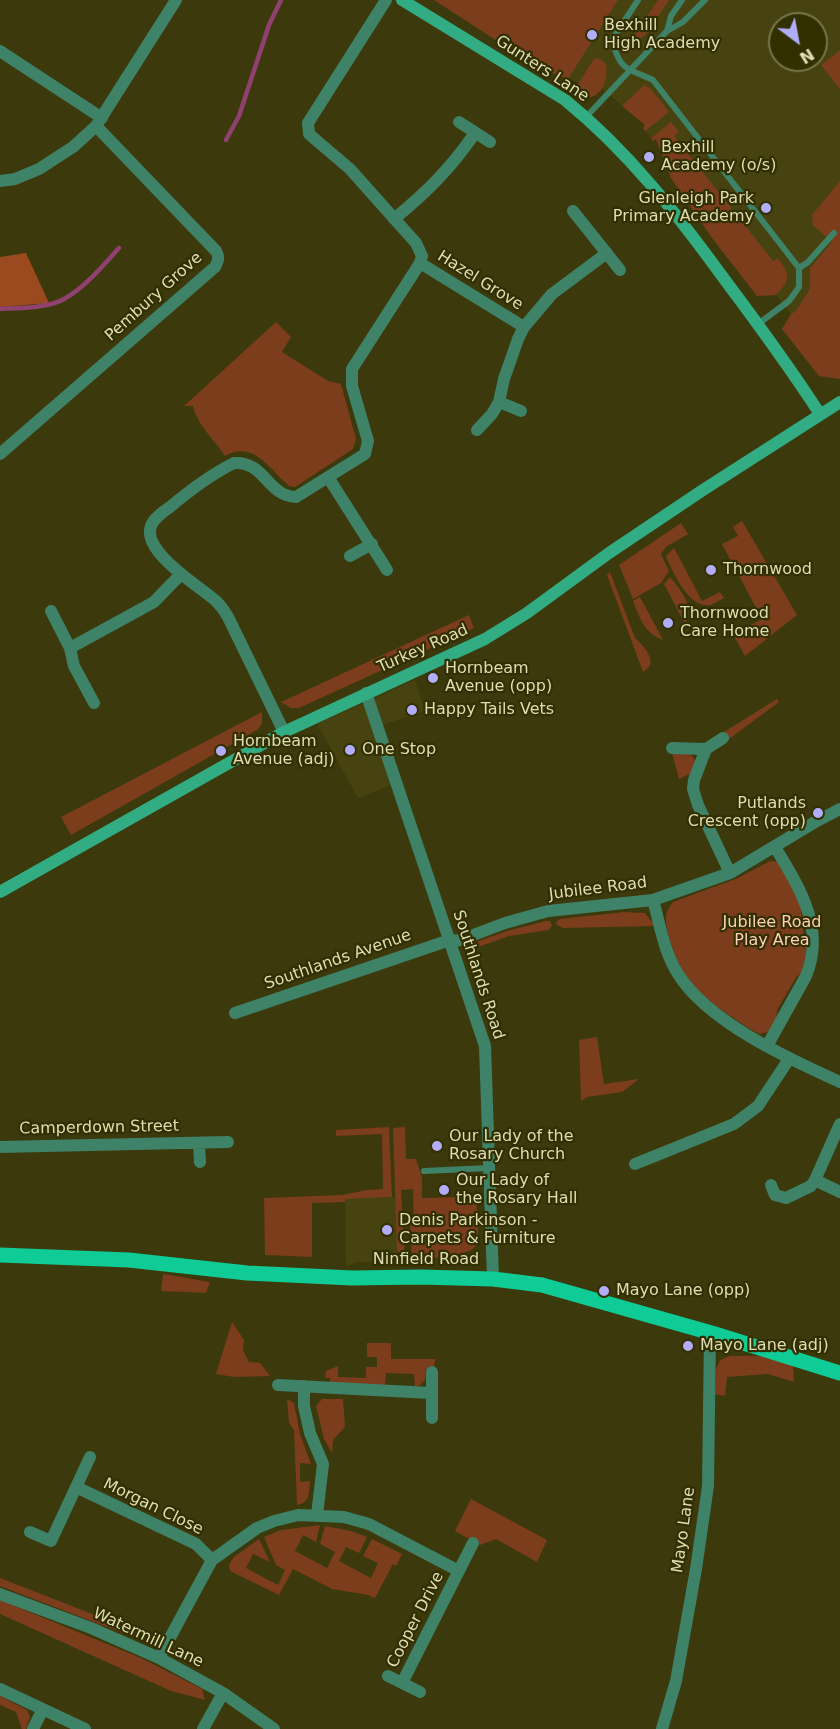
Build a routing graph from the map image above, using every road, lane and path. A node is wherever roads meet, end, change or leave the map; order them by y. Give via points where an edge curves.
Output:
1 (176, 0) edge
2 (386, 0) edge
3 (402, 0) edge
4 (638, 0) edge
5 (681, 0) edge
6 (705, 0) edge
7 (667, 31) junction
8 (0, 51) edge
9 (628, 71) junction
10 (586, 117) junction
11 (99, 122) junction
12 (459, 122) dead end
13 (475, 133) junction
14 (490, 142) dead end
15 (0, 181) edge
16 (573, 211) dead end
17 (393, 219) junction
18 (834, 233) dead end
19 (607, 253) junction
20 (420, 264) junction
21 (799, 268) junction
22 (620, 270) dead end
23 (758, 324) junction
24 (524, 327) junction
25 (499, 402) junction
26 (840, 402) edge
27 (521, 411) dead end
28 (820, 414) junction
29 (477, 430) dead end
30 (1, 451) edge
31 (328, 477) junction
32 (372, 544) junction
33 (350, 556) dead end
34 (387, 570) dead end
35 (181, 574) junction
36 (51, 611) dead end
37 (70, 648) junction
38 (366, 693) junction
39 (94, 703) dead end
40 (284, 732) junction
41 (723, 738) dead end
42 (672, 748) dead end
43 (706, 749) junction
44 (840, 810) edge
45 (775, 847) junction
46 (730, 873) junction
47 (0, 892) edge
48 (653, 900) junction
49 (451, 941) junction
50 (235, 1013) dead end
51 (767, 1046) junction
52 (789, 1059) junction
53 (840, 1082) edge
54 (840, 1124) edge
55 (228, 1142) dead end
56 (200, 1143) junction
57 (0, 1147) edge
58 (200, 1162) dead end
59 (636, 1164) dead end
60 (489, 1168) junction
61 (424, 1171) dead end
62 (815, 1180) junction
63 (771, 1185) dead end
64 (840, 1192) edge
65 (0, 1256) edge
66 (493, 1279) junction
67 (710, 1332) junction
68 (432, 1372) dead end
69 (840, 1373) edge
70 (278, 1385) dead end
71 (304, 1386) junction
72 (431, 1393) junction
73 (432, 1418) dead end
74 (90, 1456) dead end
75 (76, 1487) junction
76 (317, 1515) junction
77 (30, 1532) dead end
78 (473, 1543) dead end
79 (212, 1560) junction
80 (459, 1571) junction
81 (0, 1594) edge
82 (159, 1658) junction
83 (388, 1676) dead end
84 (402, 1683) junction
85 (0, 1689) edge
86 (420, 1692) dead end
87 (223, 1693) junction
88 (43, 1709) junction
89 (33, 1729) edge
90 (85, 1729) edge
91 (202, 1729) edge
92 (274, 1729) edge
93 (662, 1729) edge

1 - 11 street
2 - 17 street via 308,123 309,134 350,169
3 - 10 street, Gunters Lane
4 - 9 lane via 612,40 617,58
5 - 7 lane
6 - 7 lane via 683,22
7 - 9 lane
8 - 11 street
9 - 10 lane
9 - 21 lane via 652,80
10 - 23 street, Gunters Lane via 647,178
11 - 15 street via 74,147 39,169
11 - 30 street, Pembury Grove via 216,251 218,262
12 - 13 street
13 - 14 street
13 - 17 street via 455,162
16 - 19 street
17 - 20 street via 420,249
18 - 21 lane
19 - 22 street
19 - 24 street, Hazel Grove via 552,294
20 - 24 street, Hazel Grove
20 - 31 street via 352,369 351,381 368,448 365,454
21 - 23 lane via 799,287 789,301
23 - 28 street, Gunters Lane
24 - 25 street, Hazel Grove
25 - 27 street
25 - 29 street, Hazel Grove
26 - 28 street, Turkey Road
28 - 38 street, Turkey Road via 486,639
31 - 32 street
31 - 35 street via 290,497 282,495 245,462 230,465 177,501 151,525 151,540
32 - 33 street
32 - 34 street
35 - 37 street via 154,602
35 - 40 street via 219,604 228,617
36 - 37 street
37 - 39 street via 74,666
38 - 40 street, Turkey Road
38 - 49 street, Southlands Road
40 - 47 street, Turkey Road
41 - 43 street
42 - 43 street
43 - 46 street via 693,789
44 - 45 street, Jubilee Road
45 - 46 street, Jubilee Road
45 - 51 street via 803,894 813,939 806,976
46 - 48 street, Jubilee Road
48 - 49 street, Jubilee Road via 548,911
48 - 51 street via 666,948 693,996
49 - 50 street, Southlands Avenue
49 - 60 street, Southlands Road via 485,1046
51 - 52 street
52 - 53 street
52 - 59 street via 758,1106 734,1124
54 - 62 street
55 - 56 street, Camperdown Street
56 - 57 street, Camperdown Street
56 - 58 street, Camperdown Street
60 - 61 lane
60 - 66 street, Southlands Road
62 - 63 street via 786,1198 776,1195
62 - 64 street
65 - 66 main road, Ninfield Road via 129,1260 247,1273 352,1278
66 - 67 main road, Ninfield Road via 542,1285
67 - 69 main road, Ninfield Road
67 - 93 street, Mayo Lane via 708,1486 675,1681
68 - 72 street
70 - 71 street
71 - 72 street
71 - 76 street via 310,1433 323,1464
72 - 73 street
74 - 75 street, Morgan Close
75 - 77 street, Morgan Close via 51,1541
75 - 79 street, Morgan Close via 196,1544
76 - 79 street, Cooper Drive via 298,1515 257,1527
76 - 80 street, Cooper Drive via 369,1524
78 - 80 street, Cooper Drive
79 - 82 street, Cooper Drive
80 - 84 street, Cooper Drive
81 - 82 street, Watermill Lane
82 - 87 street, Watermill Lane
83 - 84 street, Cooper Drive
84 - 86 street, Cooper Drive
85 - 88 street
87 - 91 street
87 - 92 street, Watermill Lane
88 - 89 street
88 - 90 street

